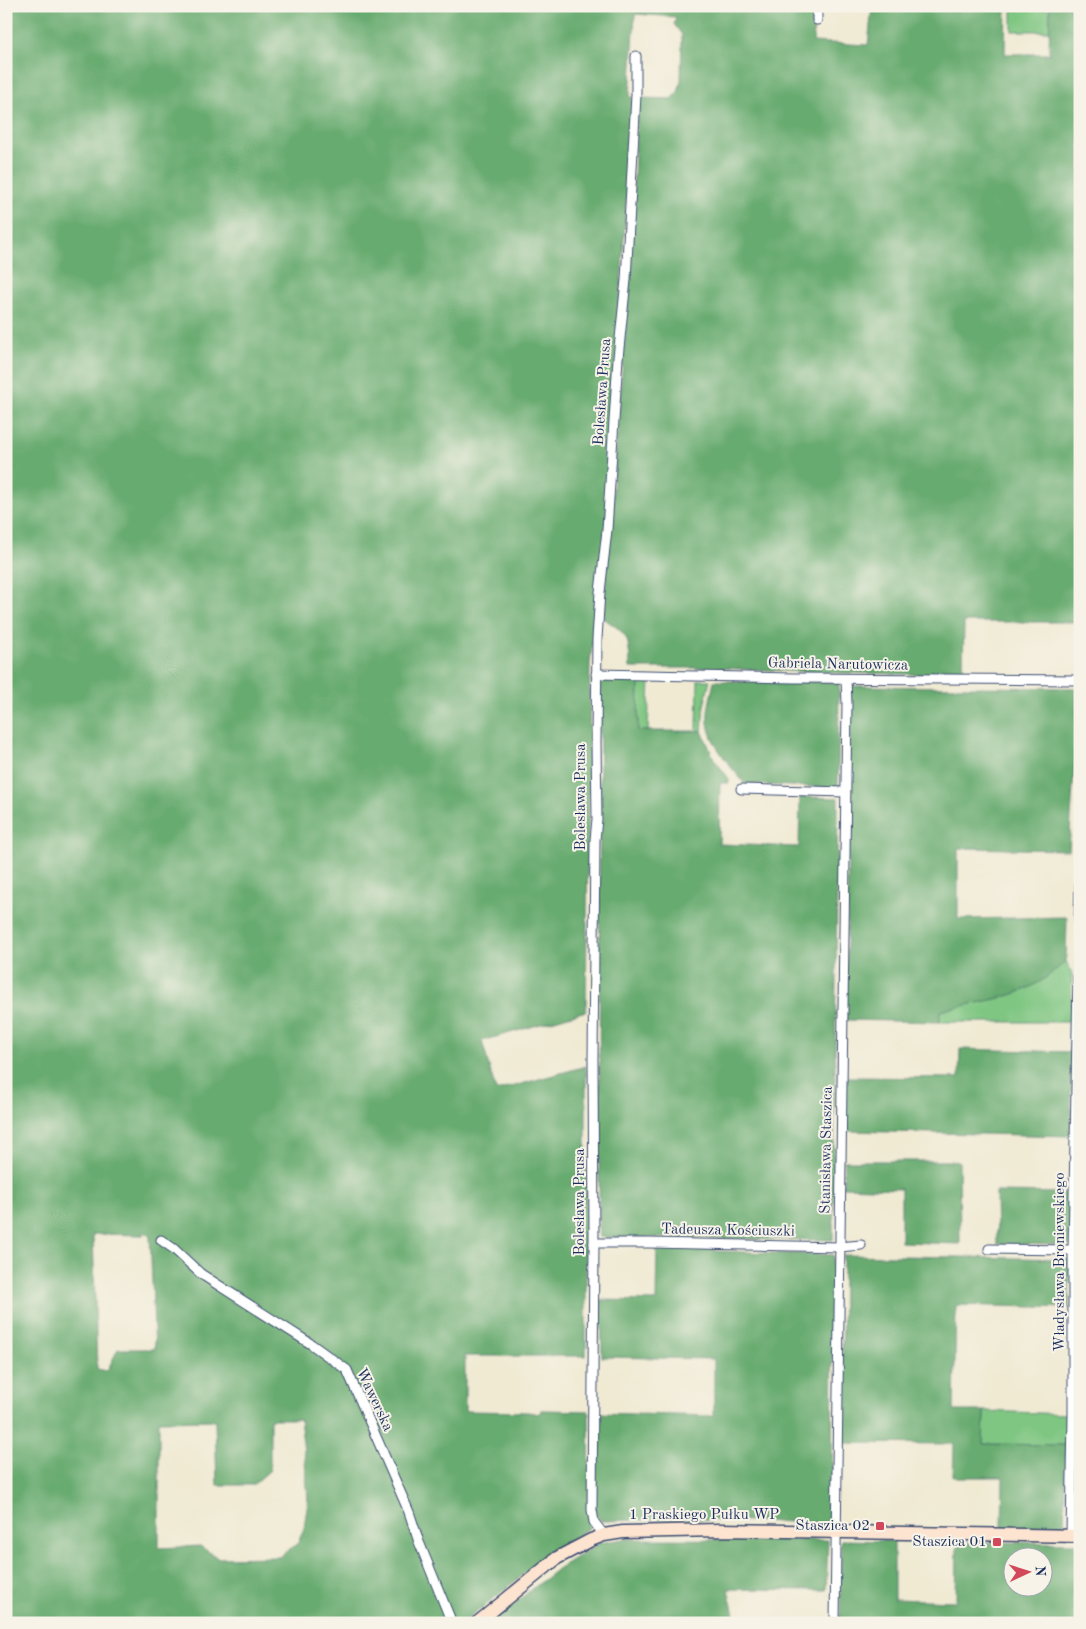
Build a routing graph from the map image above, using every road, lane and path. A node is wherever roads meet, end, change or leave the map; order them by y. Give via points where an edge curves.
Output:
1 (817, 6) edge
2 (816, 20) dead end
3 (636, 56) dead end
4 (596, 674) junction
5 (846, 679) junction
6 (1080, 680) edge
7 (741, 789) dead end
8 (845, 792) junction
9 (1080, 868) edge
10 (1078, 969) edge
11 (161, 1240) dead end
12 (594, 1243) junction
13 (861, 1246) dead end
14 (839, 1247) junction
15 (988, 1249) dead end
16 (1073, 1250) junction
17 (1076, 1415) edge
18 (836, 1532) junction
19 (604, 1535) junction
20 (1075, 1535) edge
21 (452, 1623) edge
22 (477, 1623) edge
23 (835, 1623) edge

1 - 2 street
3 - 4 street, Bolesława Prusa via 626,280
4 - 5 street, Gabriela Narutowicza
4 - 12 street, Bolesława Prusa
5 - 6 street, Gabriela Narutowicza
5 - 8 street, Stanisława Staszica
7 - 8 street
8 - 14 street, Stanisława Staszica
9 - 10 street, Władysława Broniewskiego
10 - 16 street, Władysława Broniewskiego
11 - 21 street, Wawerska via 201,1274 346,1370 409,1512
12 - 14 street, Tadeusza Kościuszki
12 - 19 street, Bolesława Prusa via 592,1510 594,1522
13 - 14 street, Tadeusza Kościuszki
14 - 18 street, Stanisława Staszica
15 - 16 street
16 - 17 street, Władysława Broniewskiego
17 - 20 street, Władysława Broniewskiego
18 - 19 street, 1 Praskiego Pułku WP via 652,1530
18 - 20 street, 1 Praskiego Pułku WP
18 - 23 street, Stanisława Staszica
19 - 22 street, 1 Praskiego Pułku WP via 557,1558

